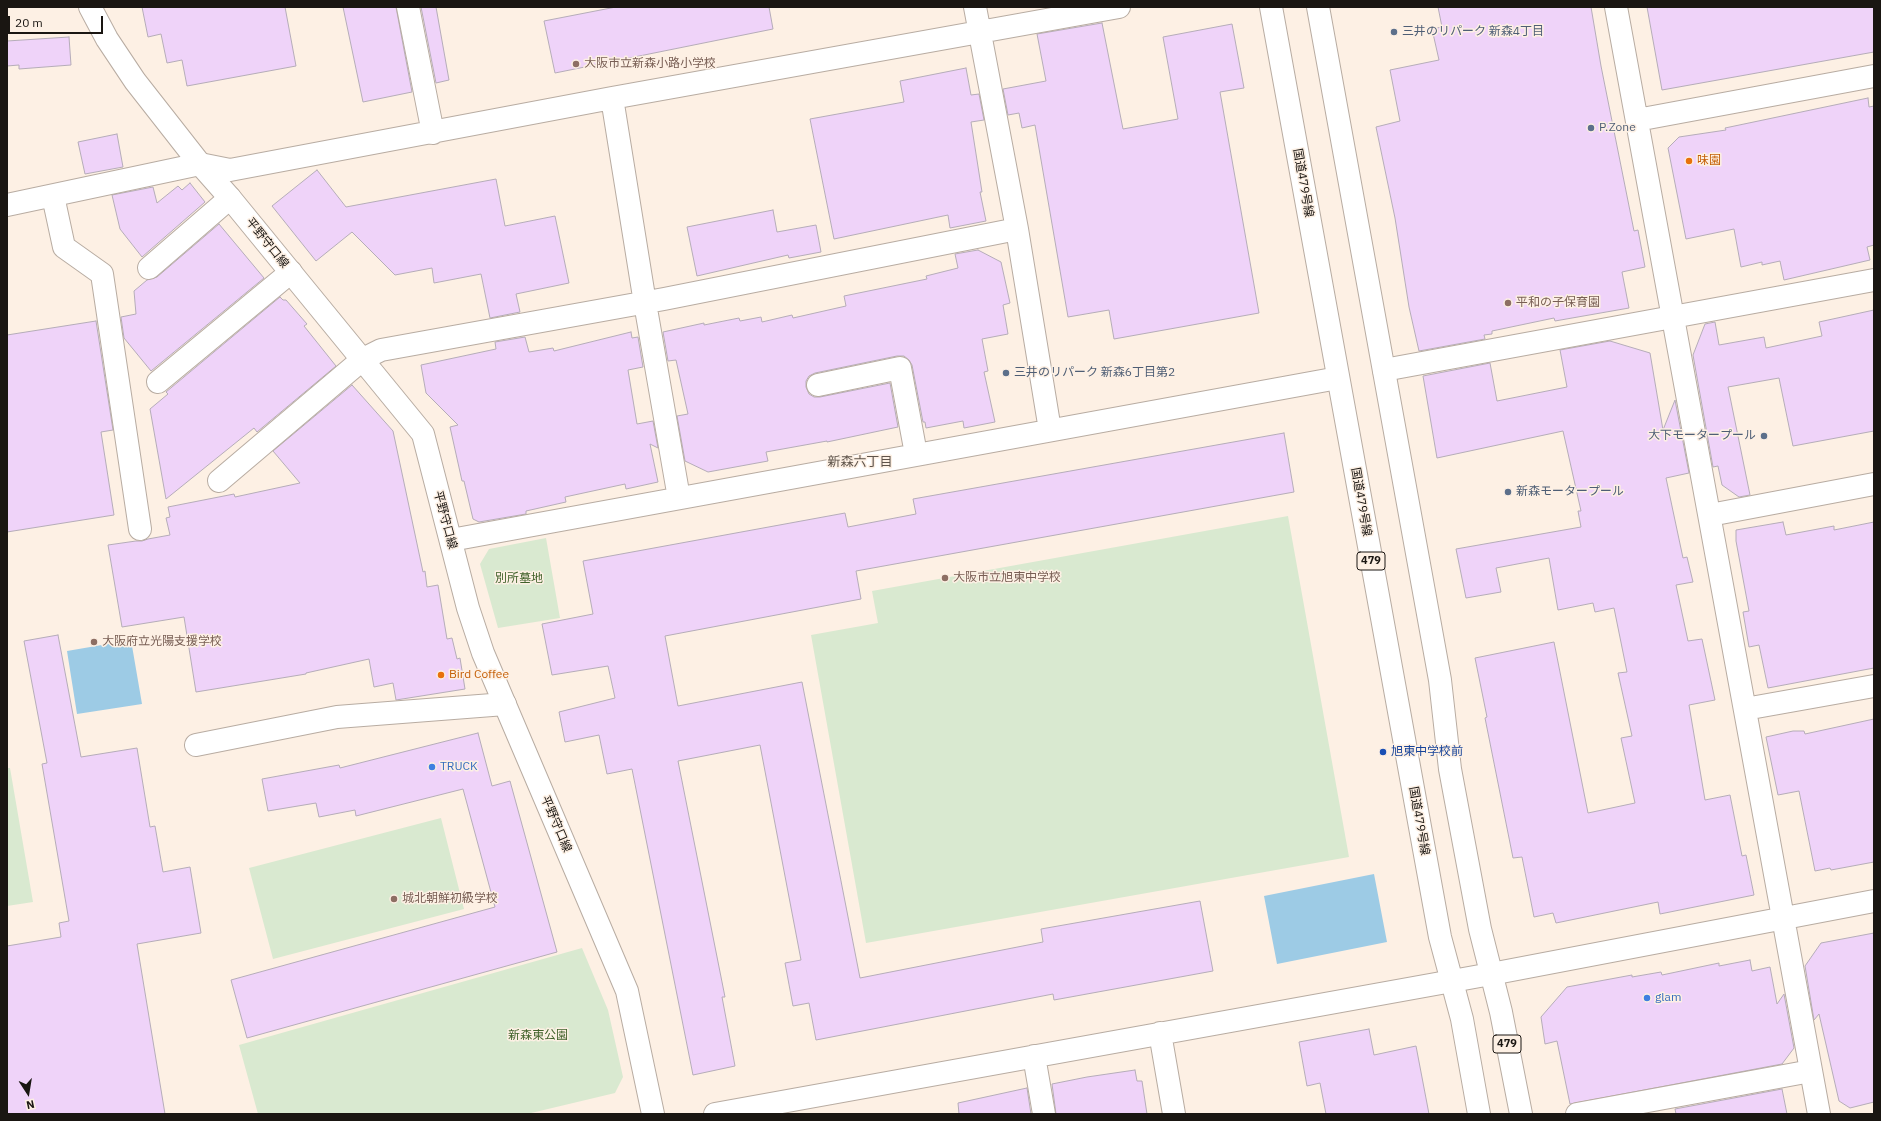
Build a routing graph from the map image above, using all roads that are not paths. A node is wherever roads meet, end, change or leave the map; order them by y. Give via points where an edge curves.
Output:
1 (90, 7) edge
2 (408, 7) edge
3 (975, 7) edge
4 (1119, 7) edge
5 (1271, 7) edge
6 (1318, 7) edge
7 (1616, 7) edge
8 (980, 32) junction
9 (1874, 76) edge
10 (612, 98) junction
11 (1637, 120) junction
12 (433, 132) junction
13 (200, 164) junction
14 (53, 196) junction
15 (230, 198) junction
16 (7, 205) edge
17 (1017, 229) junction
18 (148, 268) dead end
19 (291, 272) junction
20 (1874, 280) edge
21 (645, 302) junction
22 (1672, 316) junction
23 (363, 359) junction
24 (1384, 370) junction
25 (1338, 378) junction
26 (158, 382) dead end
27 (818, 385) dead end
28 (1050, 430) junction
29 (916, 454) junction
30 (219, 481) dead end
31 (1874, 484) edge
32 (680, 498) junction
33 (1710, 515) junction
34 (140, 529) dead end
35 (451, 540) junction
36 (1874, 686) edge
37 (505, 704) junction
38 (1746, 709) junction
39 (196, 745) dead end
40 (1874, 901) edge
41 (1784, 918) junction
42 (1491, 974) junction
43 (1452, 980) junction
44 (1160, 1033) junction
45 (1034, 1056) junction
46 (1811, 1071) junction
47 (654, 1114) edge
48 (716, 1114) edge
49 (1044, 1114) edge
50 (1174, 1114) edge
51 (1479, 1114) edge
52 (1520, 1114) edge
53 (1577, 1114) edge
54 (1819, 1114) edge

1 - 13 main road, 平野守口線 via 107,39 135,81
2 - 12 main road
3 - 8 main road
4 - 8 main road
5 - 25 main road, 国道479号線 / 479
6 - 24 main road, 479
7 - 11 main road
8 - 10 main road
8 - 17 main road
9 - 11 main road
10 - 12 main road
10 - 21 main road
11 - 22 main road
12 - 13 main road via 230,170
13 - 14 main road
13 - 15 main road, 平野守口線
14 - 16 main road
14 - 34 main road via 64,247 102,274
15 - 18 main road
15 - 19 main road, 平野守口線
17 - 21 main road
17 - 28 main road
19 - 23 main road, 平野守口線
19 - 26 main road
20 - 22 main road
21 - 23 main road via 381,350
21 - 32 main road
22 - 24 main road
22 - 33 main road
23 - 30 main road
23 - 35 main road, 平野守口線 via 423,434
24 - 42 main road, 479 via 1440,680 1450,769
25 - 28 main road
25 - 43 main road, 国道479号線 / 479 via 1438,929
27 - 29 main road via 900,368
28 - 29 main road
29 - 32 main road
31 - 33 main road
32 - 35 main road
33 - 38 main road
35 - 37 main road, 平野守口線 via 475,630
36 - 38 main road
37 - 39 main road via 337,717
37 - 47 main road, 平野守口線 via 627,991
38 - 41 main road
40 - 41 main road
41 - 42 main road
41 - 46 main road
42 - 43 main road
42 - 52 main road, 479 via 1501,1012
43 - 44 main road
43 - 51 main road, 国道479号線 / 479 via 1462,1019
44 - 45 main road
44 - 50 main road
45 - 48 main road
45 - 49 main road
46 - 53 main road
46 - 54 main road

